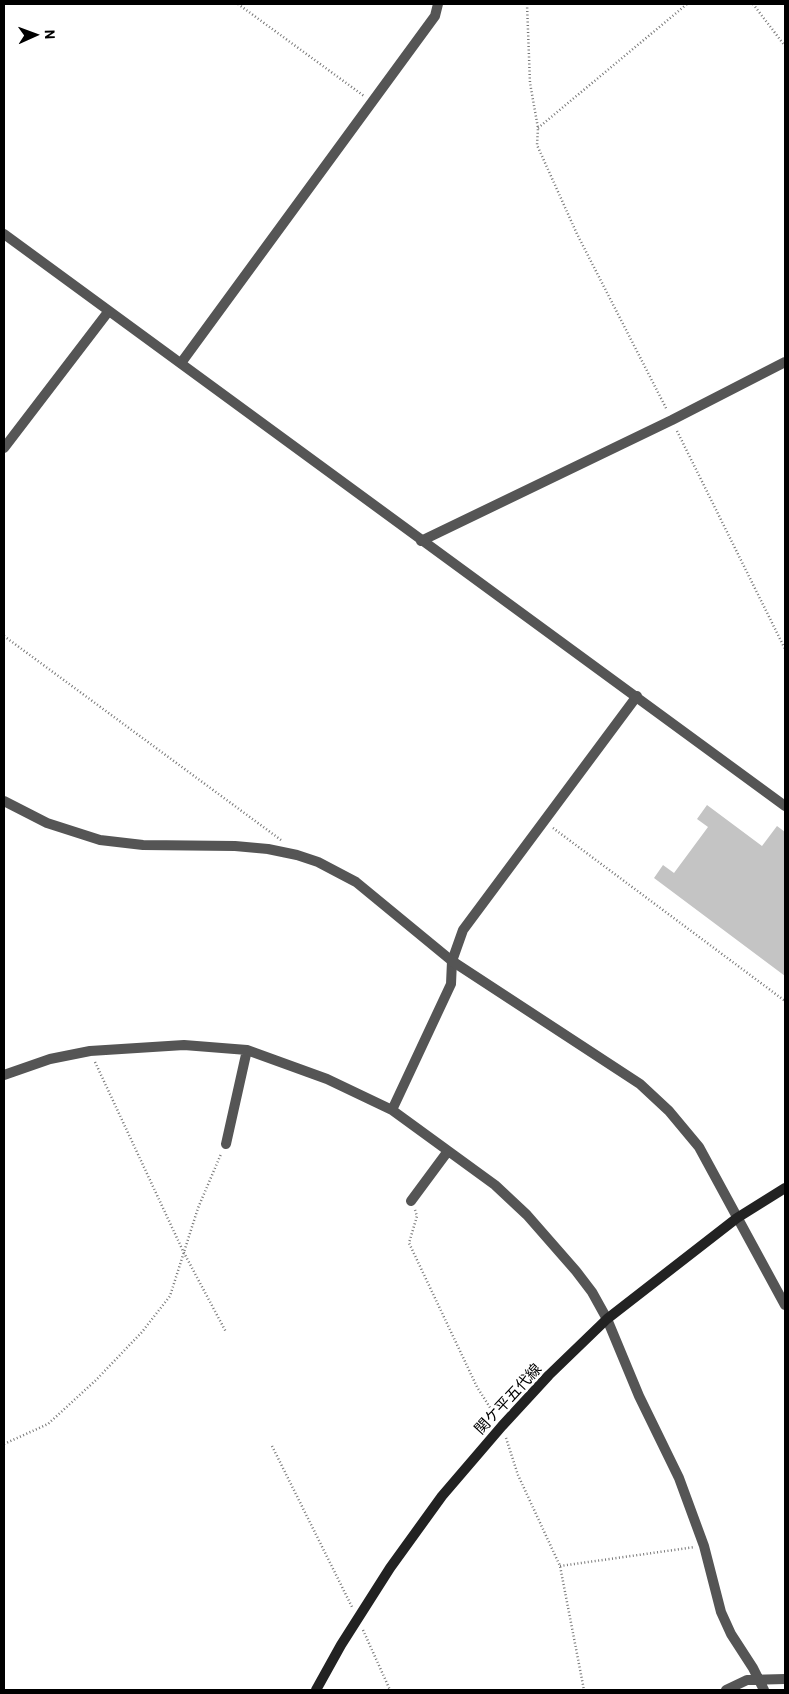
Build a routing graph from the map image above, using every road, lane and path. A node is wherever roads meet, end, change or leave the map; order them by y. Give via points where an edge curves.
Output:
1 (238, 4) edge
2 (438, 4) edge
3 (526, 4) edge
4 (687, 4) edge
5 (753, 4) edge
6 (785, 46) edge
7 (373, 103) junction
8 (538, 128) junction
9 (4, 234) edge
10 (108, 312) junction
11 (785, 362) edge
12 (182, 363) junction
13 (672, 420) junction
14 (4, 448) edge
15 (421, 541) junction
16 (4, 636) edge
17 (785, 648) edge
18 (637, 696) junction
19 (4, 801) edge
20 (785, 806) edge
21 (544, 822) junction
22 (297, 855) junction
23 (452, 961) junction
24 (785, 1001) edge
25 (247, 1050) junction
26 (90, 1051) junction
27 (4, 1075) edge
28 (392, 1110) junction
29 (226, 1144) joint
30 (448, 1151) junction
31 (785, 1188) edge
32 (411, 1201) dead end
33 (737, 1218) junction
34 (183, 1251) junction
35 (785, 1305) edge
36 (608, 1319) junction
37 (226, 1332) dead end
38 (4, 1444) edge
39 (272, 1446) dead end
40 (704, 1546) junction
41 (560, 1566) dead end
42 (357, 1618) junction
43 (759, 1679) junction
44 (785, 1680) edge
45 (316, 1690) edge
46 (390, 1690) edge
47 (726, 1690) edge
48 (764, 1690) edge

1 - 7 path
2 - 7 street via 435,16
3 - 8 path via 530,83
4 - 8 path
5 - 6 path
7 - 12 street
8 - 13 path via 537,145 559,196
9 - 10 street
10 - 12 street
10 - 14 street
11 - 13 street
12 - 15 street
13 - 15 street
13 - 17 path
15 - 18 street
16 - 22 path via 272,831
18 - 20 street
18 - 21 street
19 - 22 street via 47,823 100,840 143,845 235,846
21 - 23 street via 463,930
21 - 24 path
22 - 23 street via 356,882
23 - 28 street via 451,984
23 - 33 street via 640,1084 686,1129
25 - 26 street via 184,1045
25 - 28 street via 328,1079
25 - 29 street
26 - 27 street
26 - 34 path
28 - 30 street
29 - 34 path
30 - 32 street
30 - 36 street via 495,1185 527,1215 576,1270
31 - 33 main road, 関ケ平五代線
33 - 35 street
33 - 36 main road, 関ケ平五代線
34 - 37 path
34 - 38 path via 170,1296 142,1332 48,1424
36 - 40 street via 639,1396 679,1478
36 - 42 main road, 関ケ平五代線 via 509,1418 442,1496
39 - 42 path
40 - 41 path
40 - 43 street via 721,1612
42 - 45 main road, 関ケ平五代線
42 - 46 path
43 - 44 street
43 - 47 street via 747,1680
43 - 48 street

